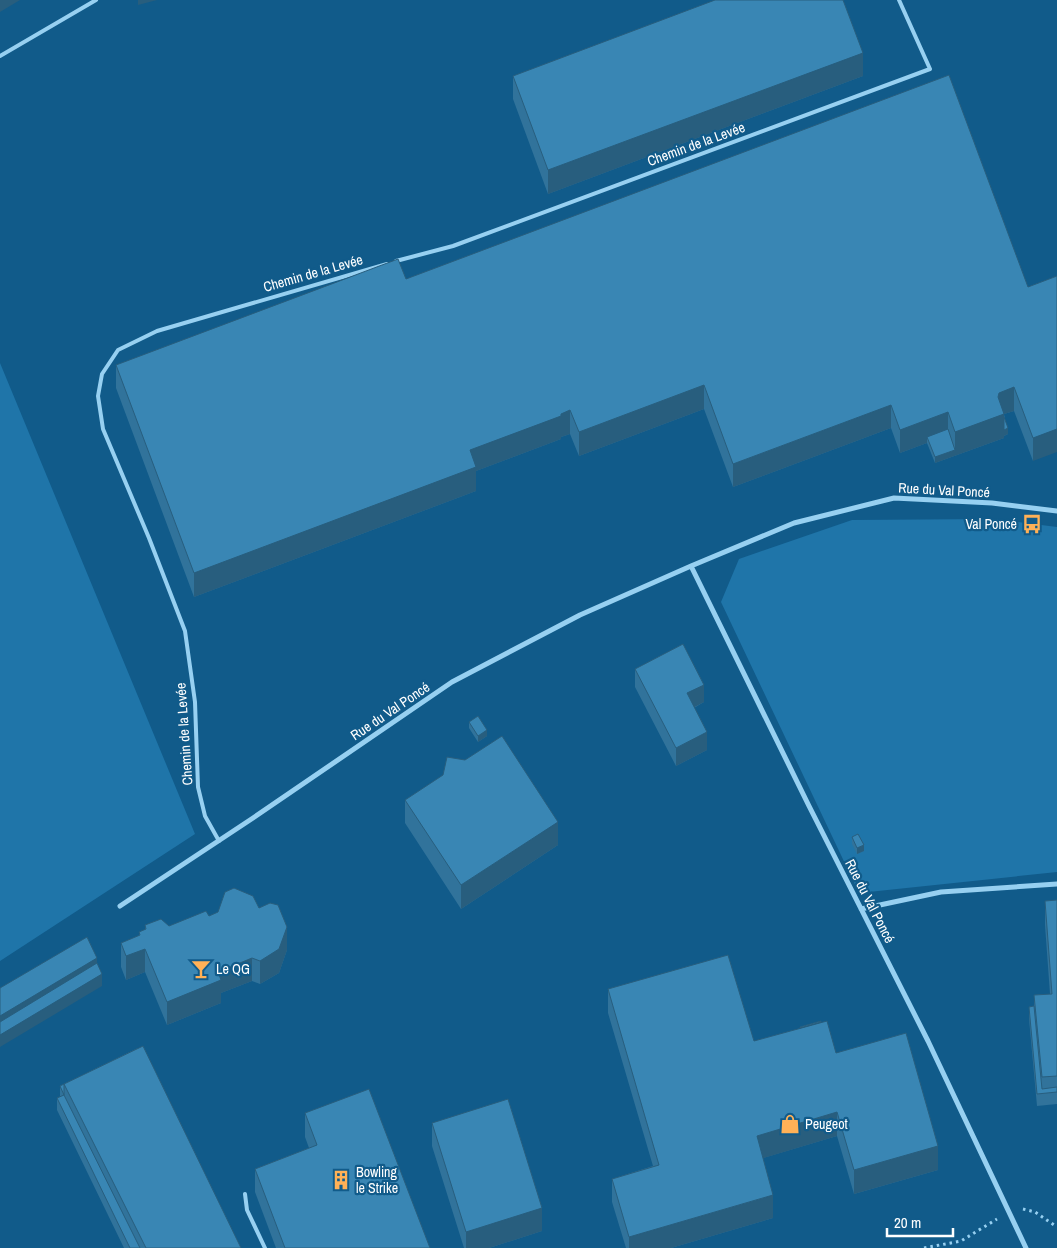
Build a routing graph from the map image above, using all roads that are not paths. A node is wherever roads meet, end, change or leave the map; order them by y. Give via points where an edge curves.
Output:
1 (96, 0) edge
2 (900, 0) edge
3 (0, 56) edge
4 (1057, 511) edge
5 (691, 566) junction
6 (219, 841) junction
7 (1057, 884) edge
8 (120, 906) dead end
9 (862, 909) junction
10 (245, 1194) dead end
11 (265, 1248) edge
12 (1026, 1248) edge

1 - 3 lane
2 - 6 lane, Chemin de la Levée via 930,69 453,246 157,332 118,350 102,374 98,396 103,429 185,630 195,702 198,787 205,816
4 - 5 street, Rue du Val Poncé via 992,503 894,498 794,523
5 - 6 street, Rue du Val Poncé via 580,615 452,682
5 - 9 street, Rue du Val Poncé
6 - 8 street, Rue du Val Poncé
7 - 9 street via 941,892
9 - 12 street, Rue du Val Poncé
10 - 11 lane via 247,1210

